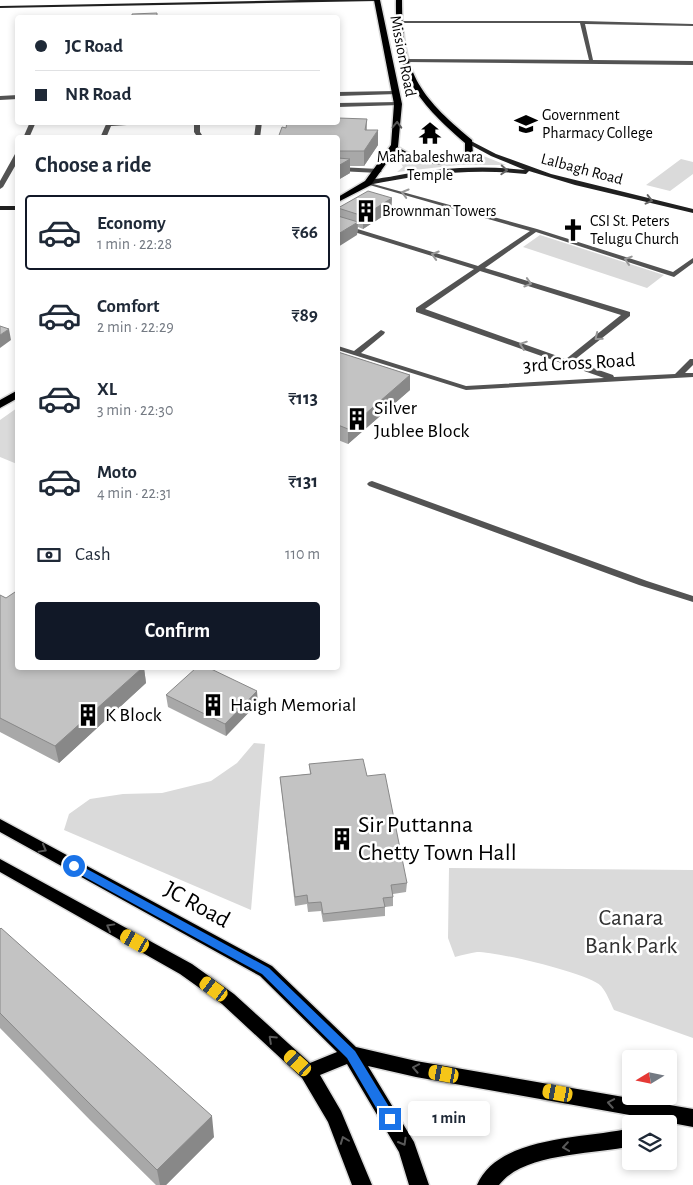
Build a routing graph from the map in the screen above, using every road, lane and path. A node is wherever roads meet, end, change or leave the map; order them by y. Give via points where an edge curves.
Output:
1 (399, 0) edge
2 (285, 1) edge
3 (116, 2) edge
4 (162, 2) edge
5 (201, 2) edge
6 (377, 2) edge
7 (61, 3) edge
8 (387, 3) dead end
9 (0, 7) edge
10 (398, 22) junction
11 (582, 22) junction
12 (693, 25) edge
13 (404, 60) junction
14 (591, 60) junction
15 (693, 63) edge
16 (396, 93) junction
17 (340, 94) edge
18 (15, 97) edge
19 (0, 98) edge
20 (398, 104) junction
21 (340, 105) edge
22 (469, 142) junction
23 (394, 148) junction
24 (15, 160) edge
25 (340, 169) edge
26 (379, 171) junction
27 (550, 176) junction
28 (368, 183) junction
29 (0, 187) edge
30 (340, 199) edge
31 (0, 208) edge
32 (15, 208) edge
33 (693, 211) edge
34 (340, 226) edge
35 (535, 230) junction
36 (693, 261) edge
37 (481, 269) junction
38 (381, 332) dead end
39 (340, 349) edge
40 (355, 354) junction
41 (569, 361) junction
42 (693, 361) edge
43 (693, 375) edge
44 (677, 376) junction
45 (616, 379) junction
46 (15, 395) edge
47 (0, 405) edge
48 (372, 484) dead end
49 (693, 599) edge
50 (0, 826) edge
51 (0, 865) edge
52 (351, 1054) junction
53 (308, 1072) junction
54 (685, 1116) edge
55 (622, 1140) edge
56 (362, 1185) edge
57 (419, 1185) edge
58 (487, 1185) edge

1 - 10 main road, Mission Road
2 - 5 street
2 - 6 street
3 - 4 street
3 - 7 street
4 - 5 street
6 - 8 main road
6 - 16 main road, Mission Road
7 - 9 street
10 - 11 street
10 - 13 main road, Mission Road
11 - 12 street
11 - 14 street
13 - 14 street
13 - 22 main road, Mission Road via 412,83 423,100
14 - 15 street
16 - 17 street
16 - 20 main road, Mission Road
18 - 19 street
20 - 21 street
23 -> 20 main road, Mission Road
22 - 23 main road via 469,154 437,161 408,158
22 - 27 street, Lalbagh Road via 485,152
23 - 26 main road, Mission Road
24 - 29 street
25 - 26 street
26 - 28 main road, Mission Road
28 -> 27 street via 413,173 477,169
27 -> 33 street, Lalbagh Road
28 - 30 main road, Mission Road
35 -> 28 street
31 - 32 street
37 -> 34 street
36 -> 35 street via 674,275
35 - 37 street
37 -> 41 street via 627,314
41 -> 37 street via 419,310
38 - 40 street
39 - 40 street
40 - 45 street, 3rd Cross Road via 466,388
41 - 45 street
42 - 44 street
43 - 44 street, 3rd Cross Road
44 - 45 street, 3rd Cross Road
46 - 47 main road
48 - 49 street
50 -> 52 main road, JC Road via 266,971
53 -> 51 main road via 228,999 186,969
52 - 53 main road
54 -> 52 main road
52 -> 57 main road, JC Road via 406,1148
56 -> 53 main road via 335,1117
55 -> 58 main road via 544,1150 502,1168

